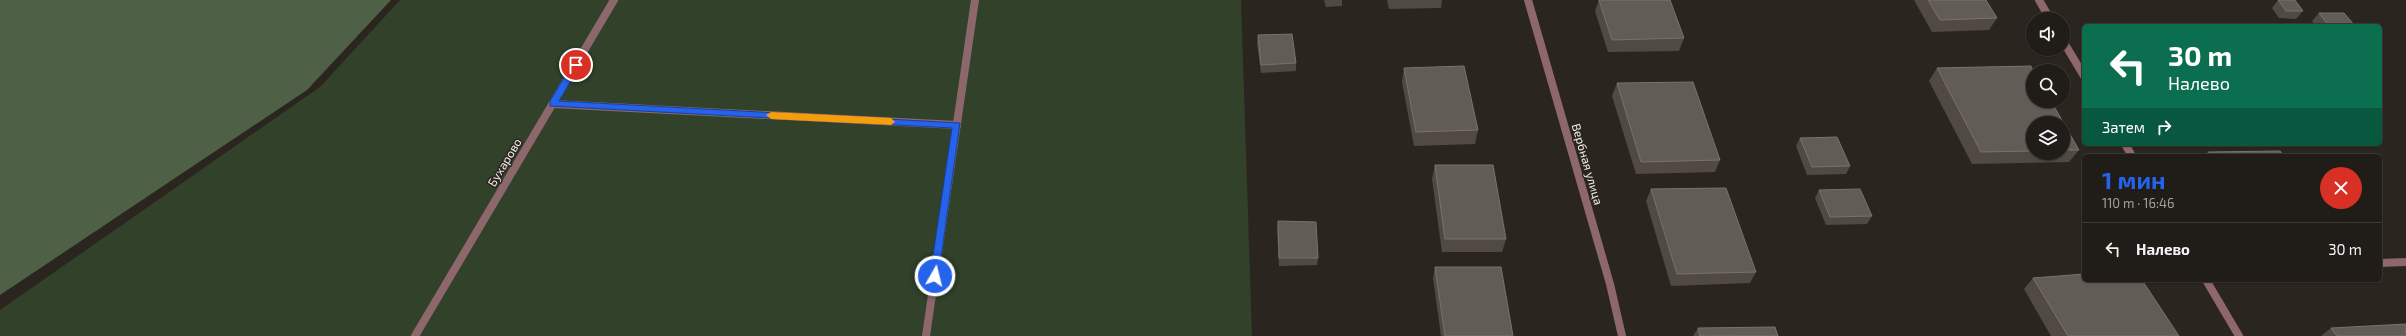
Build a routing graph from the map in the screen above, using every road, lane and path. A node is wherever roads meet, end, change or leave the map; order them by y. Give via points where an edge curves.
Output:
1 (614, 0) edge
2 (974, 0) edge
3 (1528, 0) edge
4 (2039, 0) edge
5 (2046, 12) edge
6 (2070, 52) edge
7 (2082, 73) edge
8 (553, 104) junction
9 (957, 125) junction
10 (2406, 262) edge
11 (2382, 263) edge
12 (2207, 282) edge
13 (415, 336) edge
14 (926, 336) edge
15 (1622, 336) edge
16 (2239, 336) edge

1 - 8 street, Бухарово
2 - 9 street
3 - 15 street, Вербная улица via 1610,284
4 - 5 street
6 - 7 street
8 - 9 street
8 - 13 street, Бухарово
9 - 14 street
10 - 11 street
12 - 16 street

